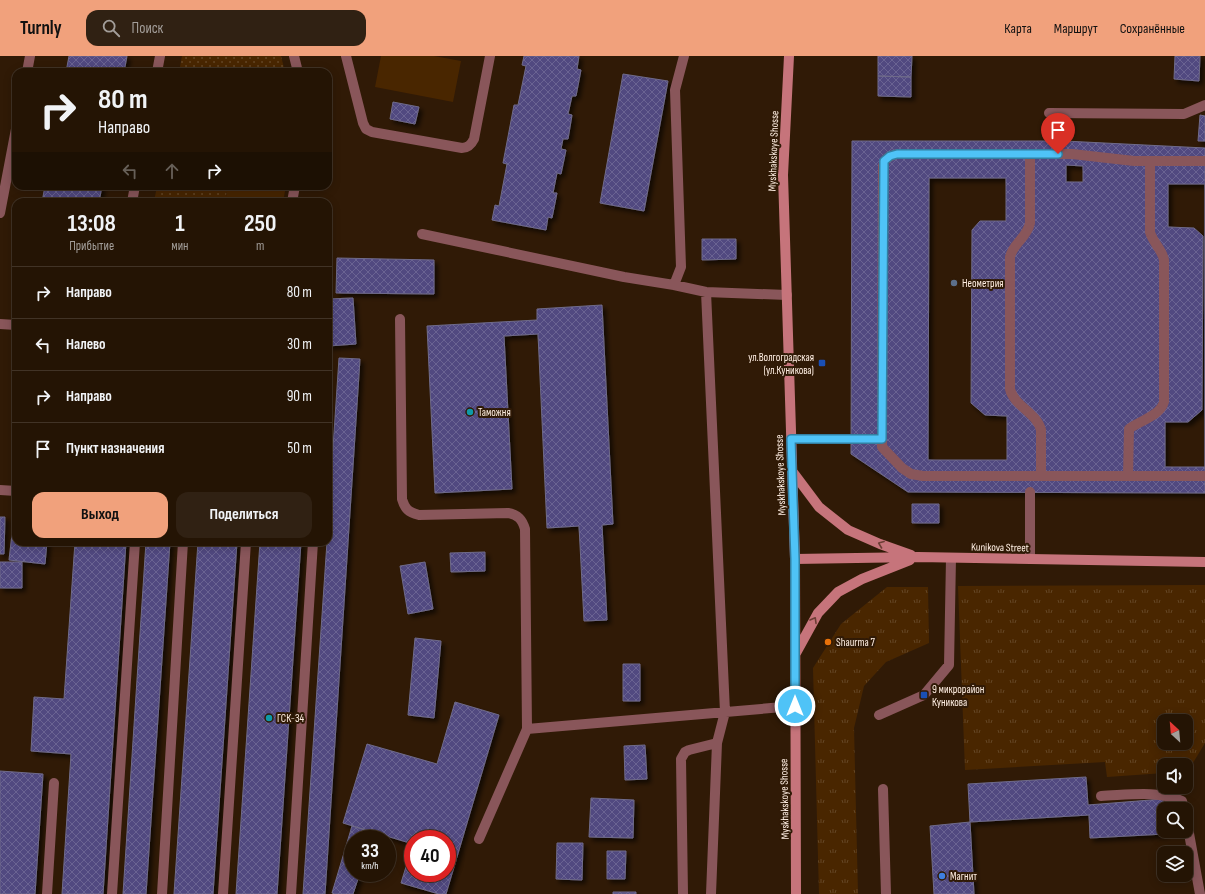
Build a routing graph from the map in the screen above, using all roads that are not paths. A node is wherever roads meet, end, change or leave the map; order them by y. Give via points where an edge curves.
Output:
1 (30, 56) edge
2 (160, 56) edge
3 (294, 56) edge
4 (346, 56) edge
5 (490, 56) edge
6 (684, 56) edge
7 (789, 56) edge
8 (28, 68) edge
9 (158, 68) edge
10 (297, 68) edge
11 (1205, 105) edge
12 (1049, 113) dead end
13 (12, 150) edge
14 (1030, 154) junction
15 (1150, 161) junction
16 (1205, 161) edge
17 (0, 213) edge
18 (422, 234) dead end
19 (674, 285) junction
20 (706, 292) junction
21 (787, 295) junction
22 (400, 319) dead end
23 (0, 324) edge
24 (12, 325) edge
25 (791, 439) junction
26 (882, 439) junction
27 (792, 471) junction
28 (1041, 476) junction
29 (1128, 476) junction
30 (1205, 476) edge
31 (0, 490) edge
32 (12, 491) edge
33 (1030, 492) dead end
34 (135, 546) edge
35 (183, 546) edge
36 (246, 546) edge
37 (313, 546) edge
38 (918, 557) junction
39 (951, 558) junction
40 (795, 559) junction
41 (1030, 559) junction
42 (1205, 562) edge
43 (795, 654) junction
44 (795, 706) junction
45 (726, 712) junction
46 (879, 715) dead end
47 (527, 729) junction
48 (717, 744) junction
49 (54, 783) dead end
50 (883, 789) dead end
51 (1101, 796) dead end
52 (1182, 802) edge
53 (1190, 838) edge
54 (479, 839) dead end
55 (47, 894) edge
56 (112, 894) edge
57 (162, 894) edge
58 (223, 894) edge
59 (291, 894) edge
60 (683, 894) edge
61 (711, 894) edge
62 (796, 894) edge
63 (886, 894) edge
64 (1200, 894) edge

1 - 8 lane
2 - 9 lane
3 - 10 lane
4 - 5 lane via 366,129 466,148 474,140
6 - 19 lane via 675,90 680,267
7 - 21 street, Myskhakskoye Shosse via 783,175
11 - 12 lane via 1184,114
13 - 17 lane
14 - 15 lane via 1072,154
14 - 26 lane via 897,154 884,161
14 - 28 lane via 1030,223 1028,231 1012,250 1010,257 1010,389 1013,396 1036,420 1041,430
15 - 16 lane
15 - 29 lane via 1150,232 1164,260 1164,402 1162,408 1129,430
18 - 19 lane via 624,277
19 - 20 lane
20 - 21 lane
20 - 45 lane
21 - 25 street, Myskhakskoye Shosse
22 - 47 lane via 404,507 410,513 419,515 508,513 523,521
23 - 24 lane
25 - 26 lane
25 - 27 street, Myskhakskoye Shosse
26 - 28 lane via 882,447 911,474
38 -> 27 street via 848,530 819,507
27 - 40 street, Myskhakskoye Shosse
28 - 29 lane
29 - 30 lane
31 - 32 lane
33 - 41 lane
34 - 56 lane
35 - 57 lane
36 - 58 lane
37 - 59 lane
38 - 39 street, Kunikova Street
38 - 40 street, Kunikova Street
43 -> 38 street via 818,613 838,592 862,579
39 - 41 street, Kunikova Street
39 - 46 lane via 950,665 924,695
40 - 43 street, Myskhakskoye Shosse
41 - 42 street, Kunikova Street
43 - 44 street, Myskhakskoye Shosse
44 - 45 lane
44 - 62 street, Myskhakskoye Shosse
45 - 47 lane
45 - 48 lane
47 - 54 lane
48 - 60 lane via 689,750 681,759
48 - 61 lane
49 - 55 lane
50 - 63 lane
51 - 52 lane via 1160,795
53 - 64 lane

